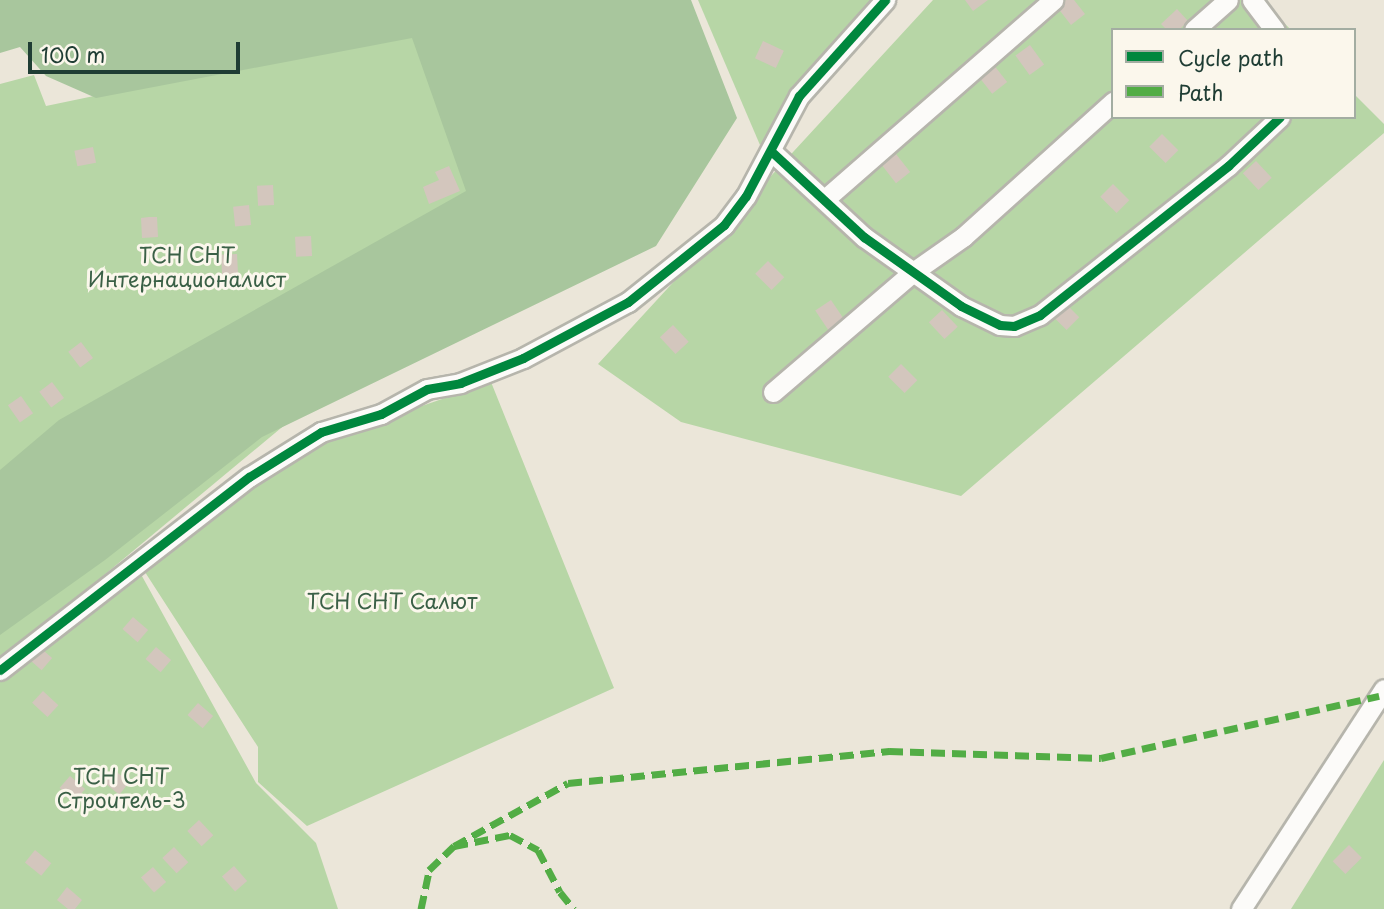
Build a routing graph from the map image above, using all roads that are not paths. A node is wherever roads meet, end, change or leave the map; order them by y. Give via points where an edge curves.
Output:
1 (885, 0) edge
2 (1053, 0) edge
3 (1228, 0) edge
4 (1252, 0) edge
5 (1196, 28) edge
6 (1273, 28) edge
7 (1111, 104) edge
8 (1278, 119) edge
9 (771, 151) junction
10 (825, 199) junction
11 (913, 272) junction
12 (773, 392) dead end
13 (0, 670) edge
14 (1384, 688) edge
15 (1241, 909) edge

1 - 9 street via 799,96
2 - 10 street
3 - 5 street
4 - 6 street
7 - 11 street via 962,237
8 - 11 street via 1228,166 1028,323 1000,325 961,306
9 - 10 street
9 - 13 street via 724,225 628,302 523,359 460,383 427,389 381,414 321,432 249,477
10 - 11 street via 864,237
11 - 12 street
14 - 15 street

